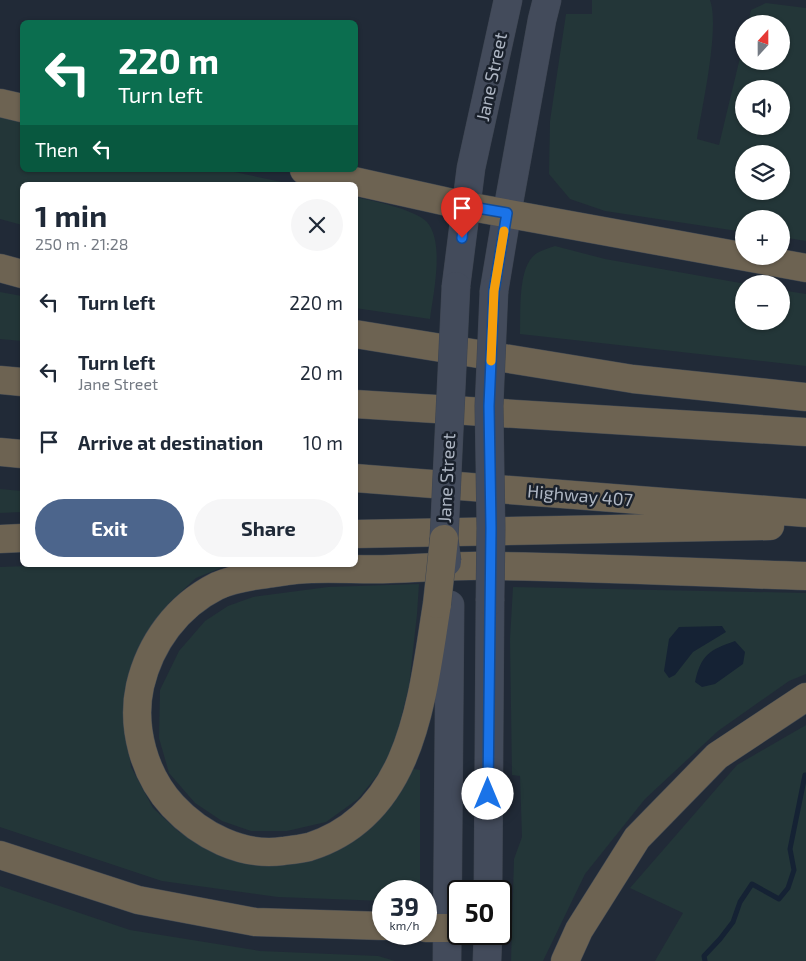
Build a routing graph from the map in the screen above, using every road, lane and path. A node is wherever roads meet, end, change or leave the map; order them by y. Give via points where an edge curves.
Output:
1 (507, 5) edge
2 (544, 10) edge
3 (0, 103) edge
4 (20, 108) edge
5 (313, 172) edge
6 (358, 182) edge
7 (358, 182) edge
8 (466, 206) junction
9 (507, 213) junction
10 (0, 268) edge
11 (806, 268) edge
12 (20, 273) edge
13 (358, 334) edge
14 (0, 380) edge
15 (20, 382) edge
16 (806, 397) edge
17 (358, 404) edge
18 (806, 432) edge
19 (0, 452) edge
20 (20, 454) edge
21 (358, 478) edge
22 (806, 513) edge
23 (806, 525) edge
24 (358, 534) edge
25 (20, 538) edge
26 (0, 539) edge
27 (444, 539) joint
28 (806, 576) edge
29 (443, 604) junction
30 (806, 697) edge
31 (0, 855) edge
32 (488, 880) edge
33 (372, 926) edge
34 (444, 928) edge
35 (488, 945) edge
36 (447, 961) edge
37 (487, 961) edge
38 (564, 961) edge

1 - 8 main road, Jane Street via 471,168
2 - 9 main road
3 - 4 highway
5 - 7 highway
6 - 8 highway
8 - 9 highway
8 - 27 main road, Jane Street, bridge via 456,286
9 - 11 highway
9 - 32 main road, bridge via 494,291 489,406
10 - 12 highway
13 - 16 highway via 633,379
14 - 15 highway
17 - 18 highway
19 - 20 highway
21 - 22 highway, Highway 407
23 - 24 highway
25 - 26 highway
27 - 29 highway, bridge
28 - 29 highway via 491,566 308,569 251,576 218,586 176,615 150,654 142,675 138,696 140,738 152,778 162,795 184,818 204,832 227,844 249,850 274,852 308,847 358,822 390,784 410,740
29 - 34 main road
30 - 38 highway via 717,756 637,838 578,930
31 - 33 highway via 138,900 255,922
34 - 36 main road
35 - 37 main road

